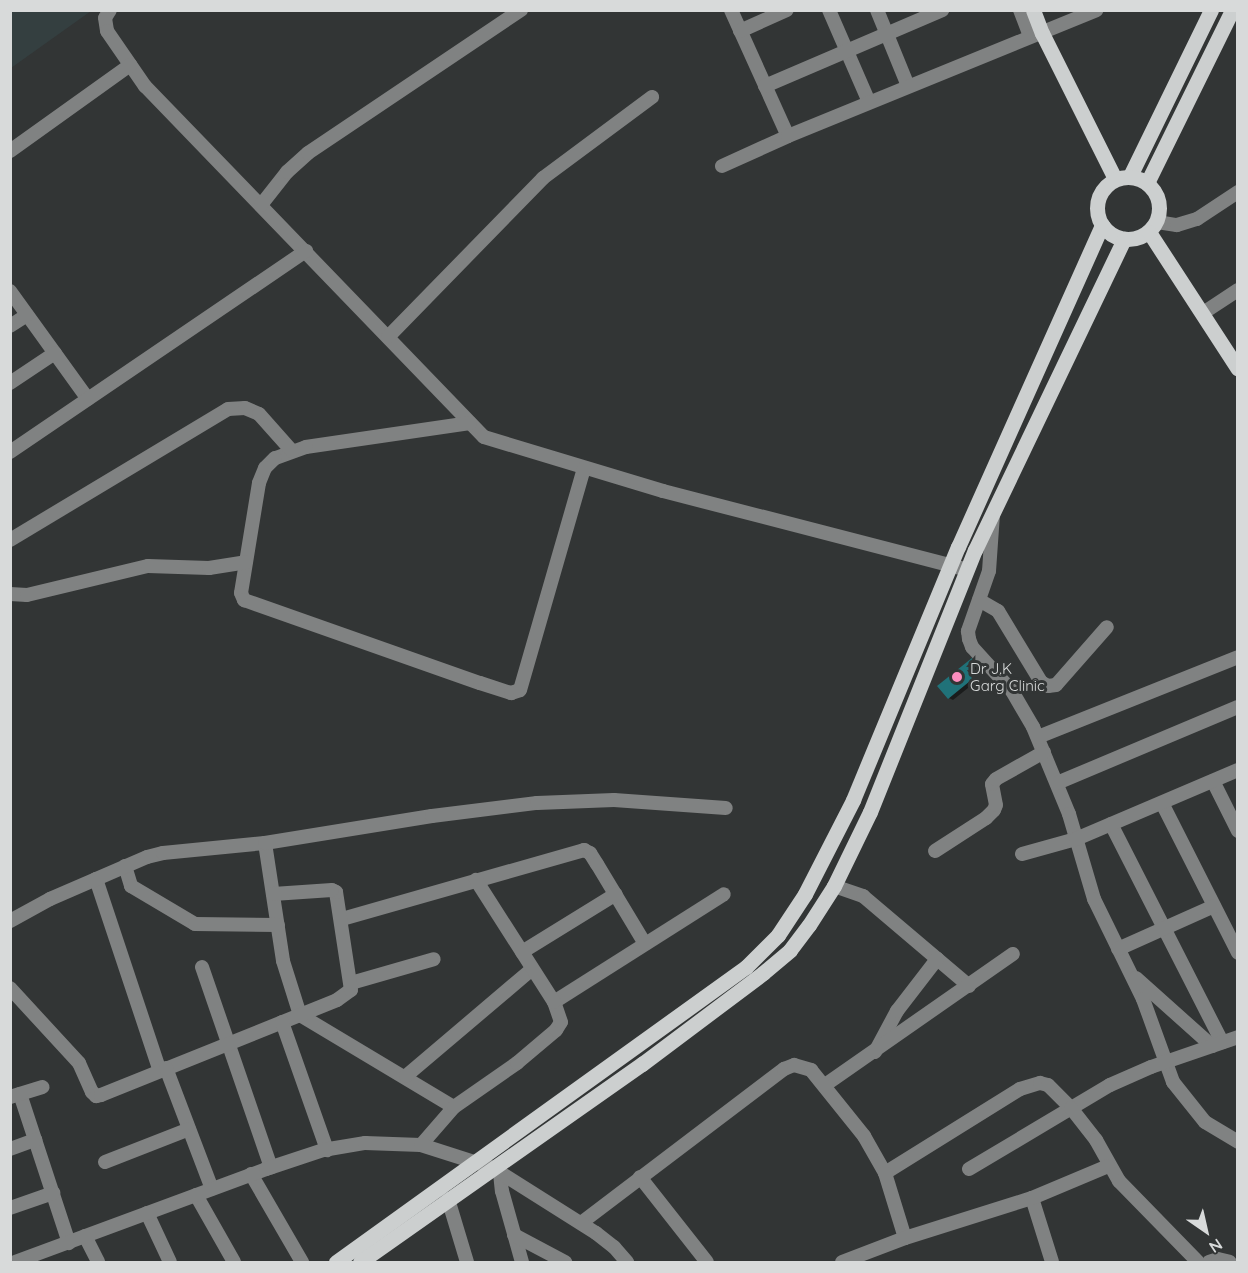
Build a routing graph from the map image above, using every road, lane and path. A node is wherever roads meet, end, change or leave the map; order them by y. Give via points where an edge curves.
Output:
1 (110, 10) edge
2 (521, 10) edge
3 (731, 10) edge
4 (787, 10) edge
5 (829, 10) edge
6 (877, 10) edge
7 (942, 10) edge
8 (1020, 10) edge
9 (1033, 10) edge
10 (1096, 10) edge
11 (1210, 10) edge
12 (1232, 10) edge
13 (927, 14) edge
14 (740, 31) junction
15 (886, 34) junction
16 (1036, 34) junction
17 (846, 51) junction
18 (130, 65) junction
19 (765, 86) junction
20 (908, 86) junction
21 (652, 97) dead end
22 (868, 102) junction
23 (788, 136) junction
24 (10, 151) edge
25 (722, 166) dead end
26 (1123, 177) junction
27 (1147, 183) junction
28 (1235, 200) edge
29 (261, 205) junction
30 (1102, 225) junction
31 (1153, 227) junction
32 (1124, 239) junction
33 (306, 250) junction
34 (1238, 290) edge
35 (10, 291) edge
36 (1203, 313) junction
37 (27, 315) junction
38 (10, 326) edge
39 (388, 337) junction
40 (55, 353) junction
41 (1238, 369) edge
42 (10, 383) edge
43 (88, 399) junction
44 (470, 423) junction
45 (292, 451) junction
46 (10, 452) edge
47 (584, 468) junction
48 (993, 512) junction
49 (10, 540) edge
50 (246, 562) junction
51 (950, 565) junction
52 (967, 570) junction
53 (10, 594) edge
54 (979, 600) junction
55 (1107, 627) dead end
56 (1238, 657) edge
57 (1238, 707) edge
58 (1038, 737) junction
59 (1044, 752) junction
60 (1238, 770) edge
61 (1213, 781) junction
62 (1057, 783) junction
63 (1162, 803) junction
64 (726, 808) dead end
65 (1111, 824) junction
66 (1238, 831) edge
67 (1076, 839) junction
68 (265, 843) junction
69 (935, 851) dead end
70 (1022, 854) dead end
71 (124, 866) junction
72 (96, 879) junction
73 (476, 880) junction
74 (836, 881) junction
75 (273, 894) junction
76 (616, 894) junction
77 (724, 894) dead end
78 (1214, 906) junction
79 (342, 919) junction
80 (10, 921) edge
81 (278, 925) junction
82 (1163, 929) junction
83 (645, 944) junction
84 (1118, 949) junction
85 (522, 952) junction
86 (1238, 953) edge
87 (1012, 954) dead end
88 (434, 959) dead end
89 (937, 959) junction
90 (202, 967) dead end
91 (532, 969) junction
92 (1130, 972) junction
93 (351, 983) junction
94 (969, 986) junction
95 (10, 988) edge
96 (554, 1002) junction
97 (300, 1015) junction
98 (282, 1022) junction
99 (1238, 1037) edge
100 (229, 1043) junction
101 (1217, 1044) junction
102 (875, 1052) junction
103 (1164, 1062) junction
104 (163, 1069) junction
105 (406, 1076) junction
106 (825, 1085) junction
107 (43, 1088) dead end
108 (16, 1096) edge
109 (454, 1107) junction
110 (1071, 1108) junction
111 (189, 1129) junction
112 (35, 1140) junction
113 (1238, 1142) edge
114 (421, 1145) junction
115 (10, 1149) edge
116 (327, 1150) junction
117 (105, 1162) dead end
118 (477, 1162) junction
119 (1108, 1166) junction
120 (271, 1167) junction
121 (969, 1169) dead end
122 (497, 1170) junction
123 (885, 1173) junction
124 (251, 1174) junction
125 (640, 1177) junction
126 (212, 1189) junction
127 (52, 1193) junction
128 (196, 1195) junction
129 (1032, 1198) junction
130 (448, 1199) junction
131 (10, 1208) edge
132 (147, 1213) junction
133 (580, 1223) junction
134 (514, 1234) junction
135 (85, 1236) junction
136 (905, 1238) junction
137 (69, 1242) junction
138 (15, 1263) edge
139 (98, 1263) edge
140 (170, 1263) edge
141 (234, 1263) edge
142 (302, 1263) edge
143 (336, 1263) edge
144 (360, 1263) edge
145 (467, 1263) edge
146 (522, 1263) edge
147 (565, 1263) edge
148 (627, 1263) edge
149 (706, 1263) edge
150 (842, 1263) edge
151 (1052, 1263) edge
152 (1198, 1263) edge
153 (1209, 1263) edge
154 (1230, 1263) edge

1 - 18 street via 105,18 107,31
2 - 29 street via 308,153
3 - 14 street
4 - 14 street
5 - 17 street
6 - 15 street
7 - 13 street
8 - 16 street
9 - 16 main road
10 - 16 street
11 - 26 main road
12 - 27 main road
13 - 15 street
14 - 19 street
15 - 17 street
15 - 20 street
16 - 20 street
16 - 26 main road
17 - 19 street
17 - 22 street
18 - 24 street
18 - 29 street via 145,86
19 - 23 street
20 - 22 street
21 - 39 street via 543,178
22 - 23 street
23 - 25 street
26 - 27 main road
26 - 30 main road via 1104,188 1098,199 1097,213
27 - 31 main road via 1158,197 1160,210
28 - 31 street via 1197,219
29 - 33 street
30 - 32 main road via 1111,235
30 - 51 main road
31 - 32 main road via 1137,238
31 - 36 main road
32 - 48 main road
33 - 39 street
33 - 43 street
34 - 36 street
35 - 37 street
36 - 41 main road
37 - 38 street
37 - 40 street
39 - 44 street
40 - 42 street
40 - 43 street
43 - 46 street
44 - 45 street
44 - 47 street via 501,444
45 - 49 street via 259,414 244,408 228,409
45 - 50 street via 275,458 265,468
47 - 50 street via 524,684 511,693 254,605 241,594
47 - 51 street
48 - 52 main road
48 - 54 street via 989,571
50 - 53 street via 209,568 148,566 27,595
51 - 52 street
51 - 118 main road via 853,800 806,894 778,935 746,966
52 - 74 main road via 870,812
54 - 55 street via 998,611 1041,682 1048,686 1056,685
54 - 58 street via 968,631 972,647 1012,691
56 - 58 street
57 - 62 street
58 - 59 street
59 - 62 street
59 - 69 street via 996,779 992,784 994,810
60 - 61 street
61 - 63 street
61 - 66 street
62 - 67 street
63 - 65 street
63 - 78 street
64 - 68 street via 614,800 537,803
65 - 67 street
65 - 82 street
67 - 70 street
67 - 84 street via 1094,899
68 - 71 street via 164,853
68 - 75 street
71 - 72 street
71 - 81 street via 131,886 187,921 205,925
72 - 80 street via 50,898
72 - 104 street
73 - 76 street via 584,850 590,853
73 - 79 street
73 - 85 street
74 - 89 street via 863,896
74 - 122 main road via 790,950
75 - 79 street via 332,890 338,898
75 - 81 street
76 - 83 street
76 - 85 street
77 - 83 street
78 - 82 street
78 - 86 street
79 - 93 street
81 - 97 street via 285,973
82 - 84 street
82 - 101 street
83 - 96 street
84 - 92 street
85 - 91 street
87 - 94 street
88 - 93 street
89 - 94 street
89 - 102 street via 897,1011
90 - 100 street
91 - 96 street
91 - 105 street
92 - 101 street
92 - 103 street
93 - 97 street via 346,995
94 - 102 street
95 - 104 street via 79,1063 96,1096
96 - 109 street via 561,1022 556,1030
97 - 98 street
97 - 105 street
98 - 100 street
98 - 116 street
99 - 101 street
100 - 104 street
100 - 120 street
101 - 103 street
102 - 106 street
103 - 110 street via 1110,1085
103 - 113 street via 1182,1096 1200,1117
104 - 111 street
105 - 109 street
106 - 123 street via 858,1127
106 - 125 street via 803,1066 784,1069
107 - 108 street
108 - 112 street
109 - 114 street
110 - 119 street via 1096,1140
110 - 121 street
110 - 123 street via 1048,1085 1032,1084
111 - 117 street
111 - 126 street
112 - 115 street
112 - 127 street
114 - 116 street via 365,1143
114 - 118 street
116 - 120 street
118 - 122 street
118 - 143 main road
119 - 129 street
119 - 152 street
120 - 124 street
122 - 130 main road
122 - 133 street
122 - 134 street
123 - 136 street
124 - 126 street
124 - 142 street
125 - 133 street
125 - 149 street
126 - 128 street
127 - 131 street
127 - 137 street
128 - 132 street
128 - 141 street
129 - 136 street
129 - 151 street
130 - 144 main road
130 - 145 street
132 - 135 street
132 - 140 street
133 - 148 street via 614,1247
134 - 146 street
134 - 147 street
135 - 137 street
135 - 139 street
136 - 150 street
137 - 138 street
153 - 154 street via 1218,1259

